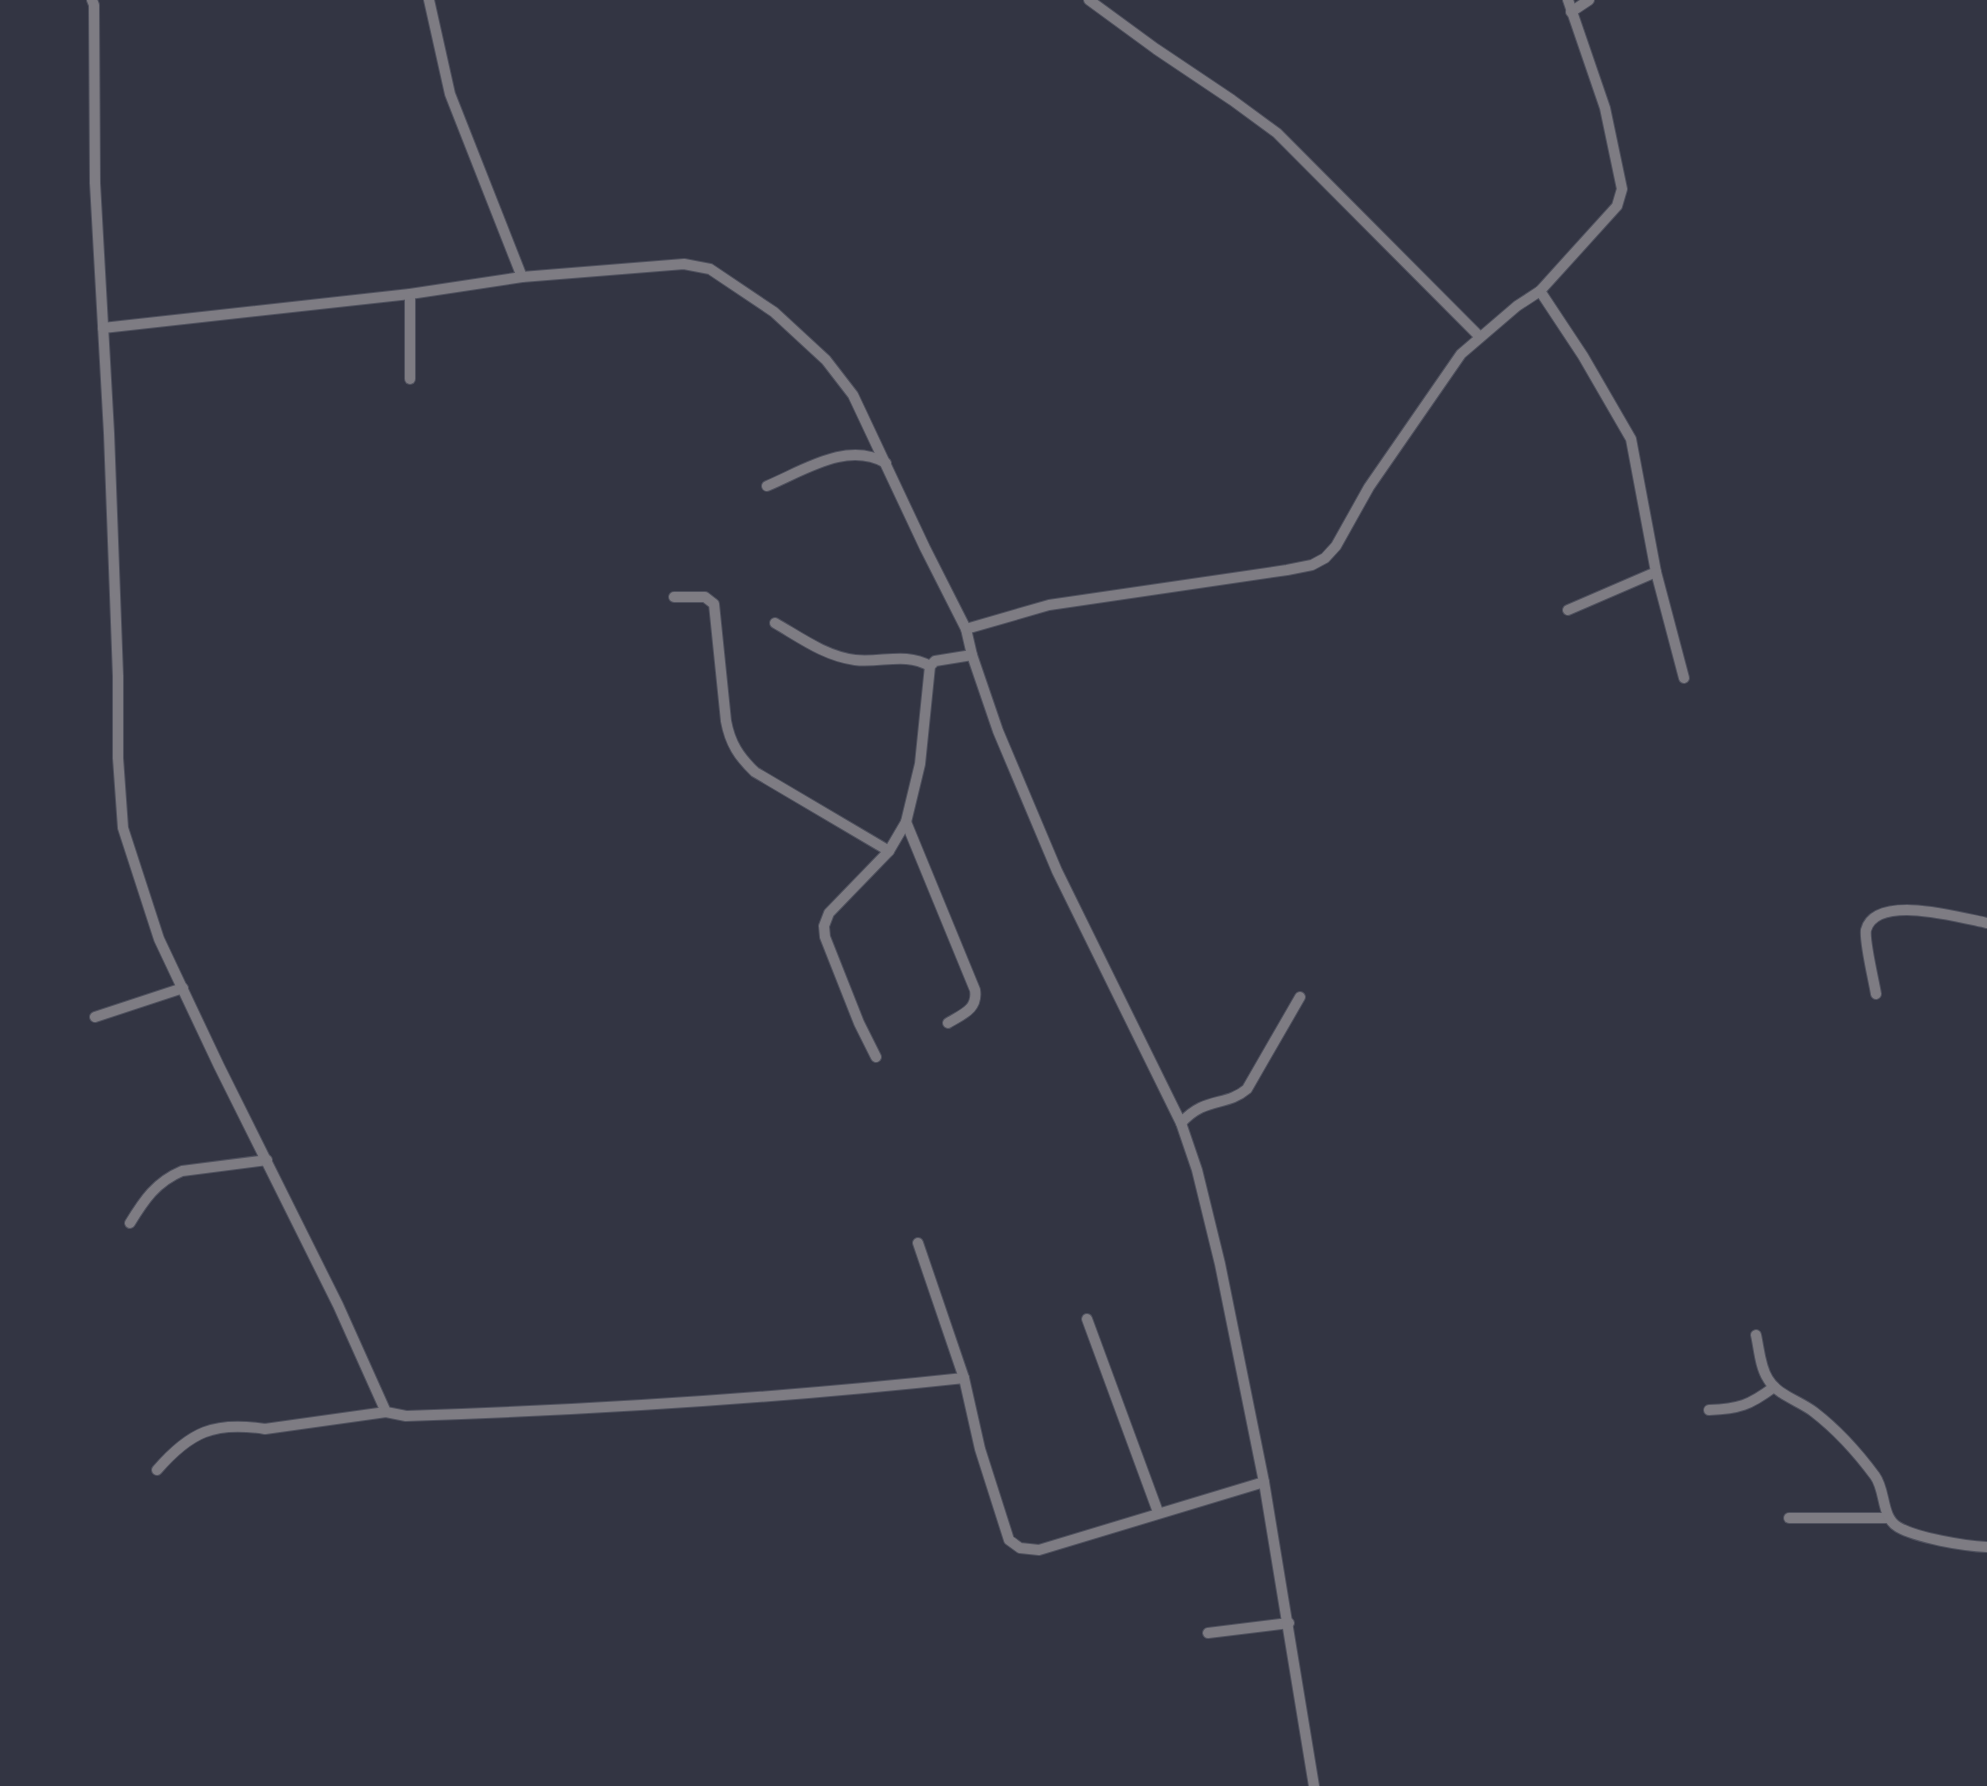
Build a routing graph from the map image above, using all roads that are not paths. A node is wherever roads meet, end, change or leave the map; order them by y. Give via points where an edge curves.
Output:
1 (92, 0) edge
2 (429, 0) edge
3 (1089, 0) edge
4 (1568, 0) edge
5 (1589, 0) edge
6 (1571, 12) junction
7 (522, 277) junction
8 (1540, 291) junction
9 (410, 294) junction
10 (103, 328) junction
11 (1480, 336) junction
12 (410, 379) dead end
13 (886, 463) junction
14 (767, 486) dead end
15 (1656, 572) junction
16 (674, 596) dead end
17 (1568, 610) dead end
18 (775, 623) dead end
19 (966, 629) junction
20 (972, 654) junction
21 (930, 666) junction
22 (1684, 678) dead end
23 (906, 822) junction
24 (888, 850) junction
25 (1987, 923) edge
26 (183, 988) junction
27 (1876, 994) dead end
28 (1300, 997) dead end
29 (95, 1017) dead end
30 (948, 1023) dead end
31 (876, 1058) dead end
32 (1181, 1122) junction
33 (267, 1160) junction
34 (130, 1223) dead end
35 (918, 1243) dead end
36 (1087, 1319) dead end
37 (1756, 1335) dead end
38 (964, 1378) junction
39 (1774, 1387) junction
40 (1709, 1410) dead end
41 (386, 1412) junction
42 (157, 1470) dead end
43 (1264, 1482) junction
44 (1158, 1512) junction
45 (1789, 1518) dead end
46 (1888, 1518) junction
47 (1987, 1547) edge
48 (1289, 1623) junction
49 (1208, 1633) dead end
50 (1314, 1786) edge

1 - 10 street via 95,183
2 - 7 street via 450,94
3 - 11 street via 1278,133
4 - 6 street
5 - 6 street
6 - 8 street via 1605,108 1622,189 1617,206 1607,219
7 - 9 street
7 - 13 street via 684,264 710,269 774,312 826,360 853,395
8 - 11 street
8 - 15 street via 1583,356 1631,439
9 - 10 street
9 - 12 street
10 - 26 street via 123,828 159,939
11 - 19 street via 1461,354 1436,388 1369,486 1336,546 1325,558 1312,565 1287,570 1048,605
13 - 14 street via 860,453 838,456
13 - 19 street
15 - 17 street
15 - 22 street
16 - 24 street via 705,596 714,604 726,721 729,737 742,760 755,772
18 - 21 street via 838,656 871,661 908,658
19 - 20 street
20 - 21 street via 935,661
20 - 32 street via 998,731 1057,871
21 - 23 street via 920,764
23 - 24 street
23 - 30 street via 975,990 974,1006
24 - 31 street via 829,913 824,926 825,937
25 - 27 street via 1937,912 1894,910 1882,913 1872,920 1866,932
26 - 29 street
26 - 33 street
28 - 32 street via 1247,1089 1241,1094 1198,1107
32 - 43 street via 1197,1170 1220,1264
33 - 34 street via 182,1171 170,1176 148,1194
33 - 41 street
35 - 38 street
36 - 44 street
37 - 39 street via 1767,1379
38 - 41 street via 535,1412 406,1416
38 - 44 street via 980,1449 1009,1540 1020,1548 1039,1550
39 - 40 street via 1757,1400 1734,1409
39 - 46 street via 1814,1412 1875,1476
41 - 42 street via 265,1429 221,1427 200,1432 185,1441
43 - 44 street
43 - 48 street
45 - 46 street
46 - 47 street via 1912,1532 1965,1546
48 - 49 street
48 - 50 street

